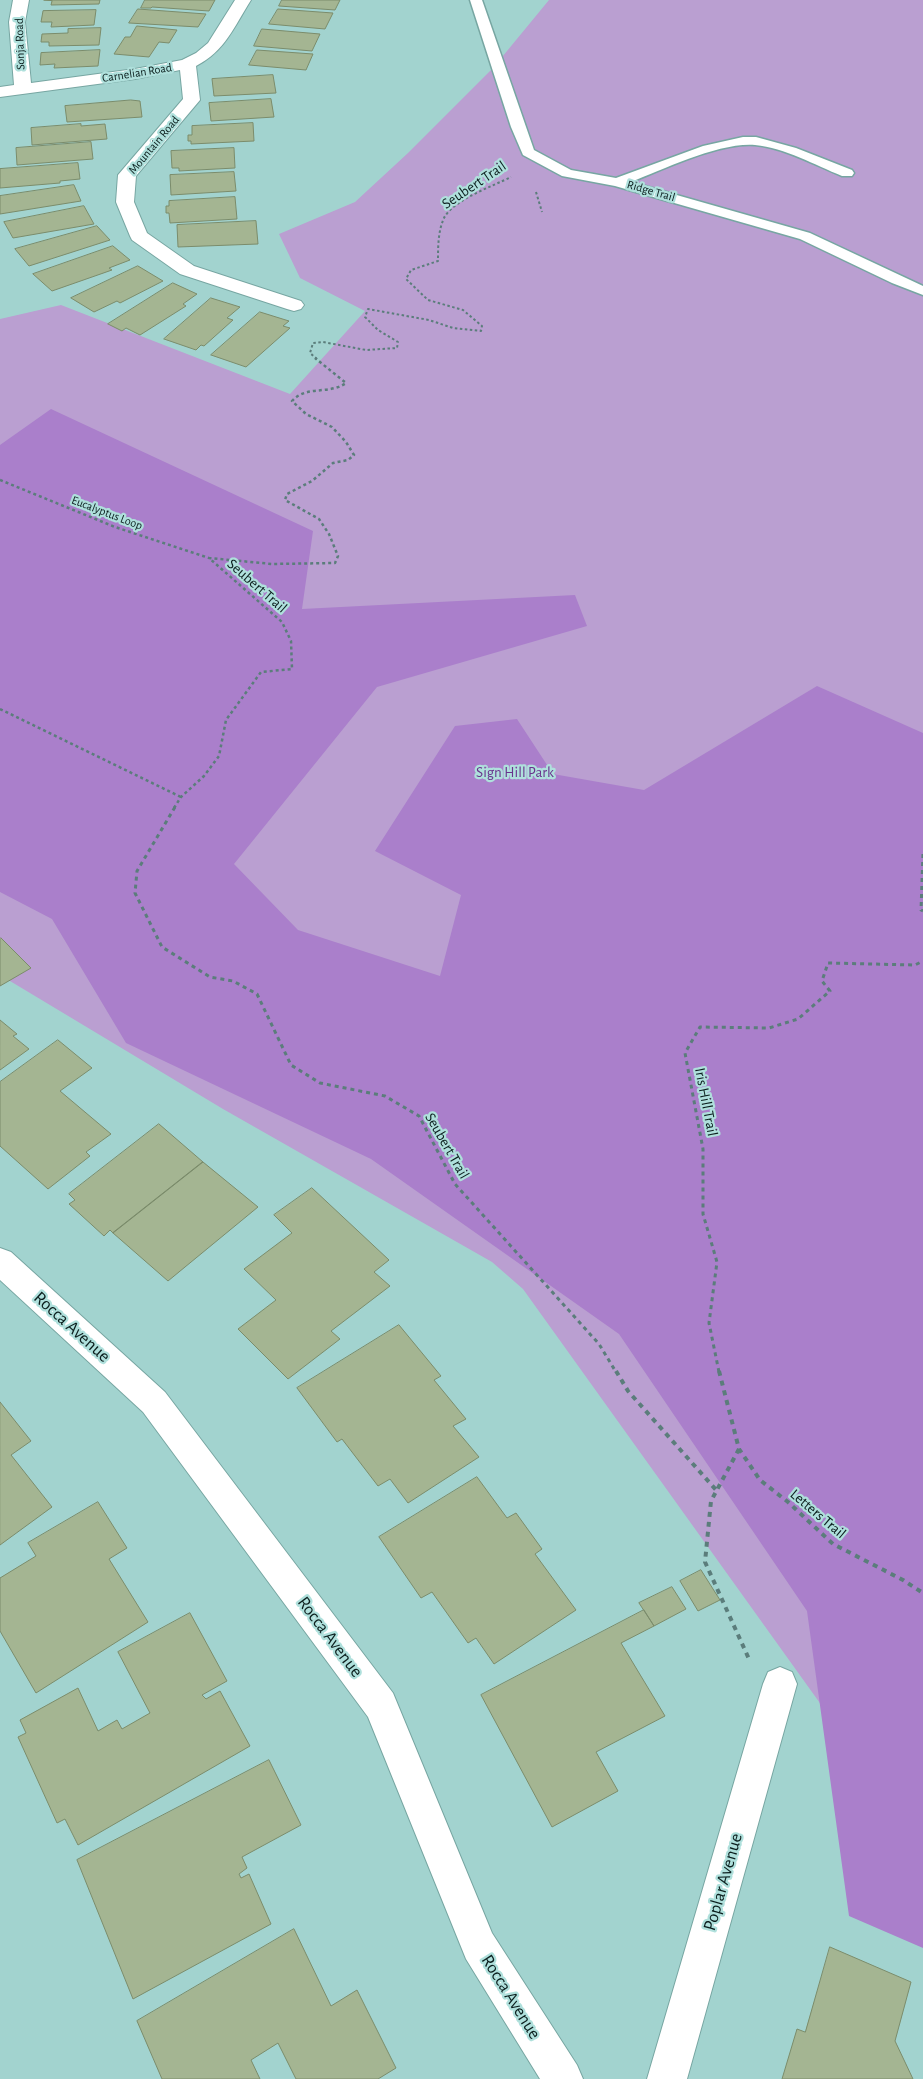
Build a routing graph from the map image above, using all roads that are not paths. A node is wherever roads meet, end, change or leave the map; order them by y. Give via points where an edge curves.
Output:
1 (21, 0) edge
2 (243, 0) edge
3 (476, 0) edge
4 (187, 64) junction
5 (23, 89) junction
6 (0, 92) edge
7 (847, 173) dead end
8 (617, 182) junction
9 (923, 291) edge
10 (294, 305) dead end
11 (0, 1261) edge
12 (776, 1697) road end
13 (563, 2079) edge
14 (667, 2079) edge

1 - 5 street, Sonja Road via 17,22
2 - 4 street, Carnelian Road via 214,46
3 - 8 lane, Ridge Trail via 528,152 567,173
4 - 5 street, Carnelian Road
4 - 10 street, Mountain Road via 192,100 128,174 125,202 139,236 187,270
5 - 6 street, Carnelian Road
7 - 8 lane via 795,152 754,141 722,146
8 - 9 lane, Ridge Trail via 806,236
11 - 13 street, Rocca Avenue via 154,1402 381,1705 479,1946
12 - 14 street, Poplar Avenue

